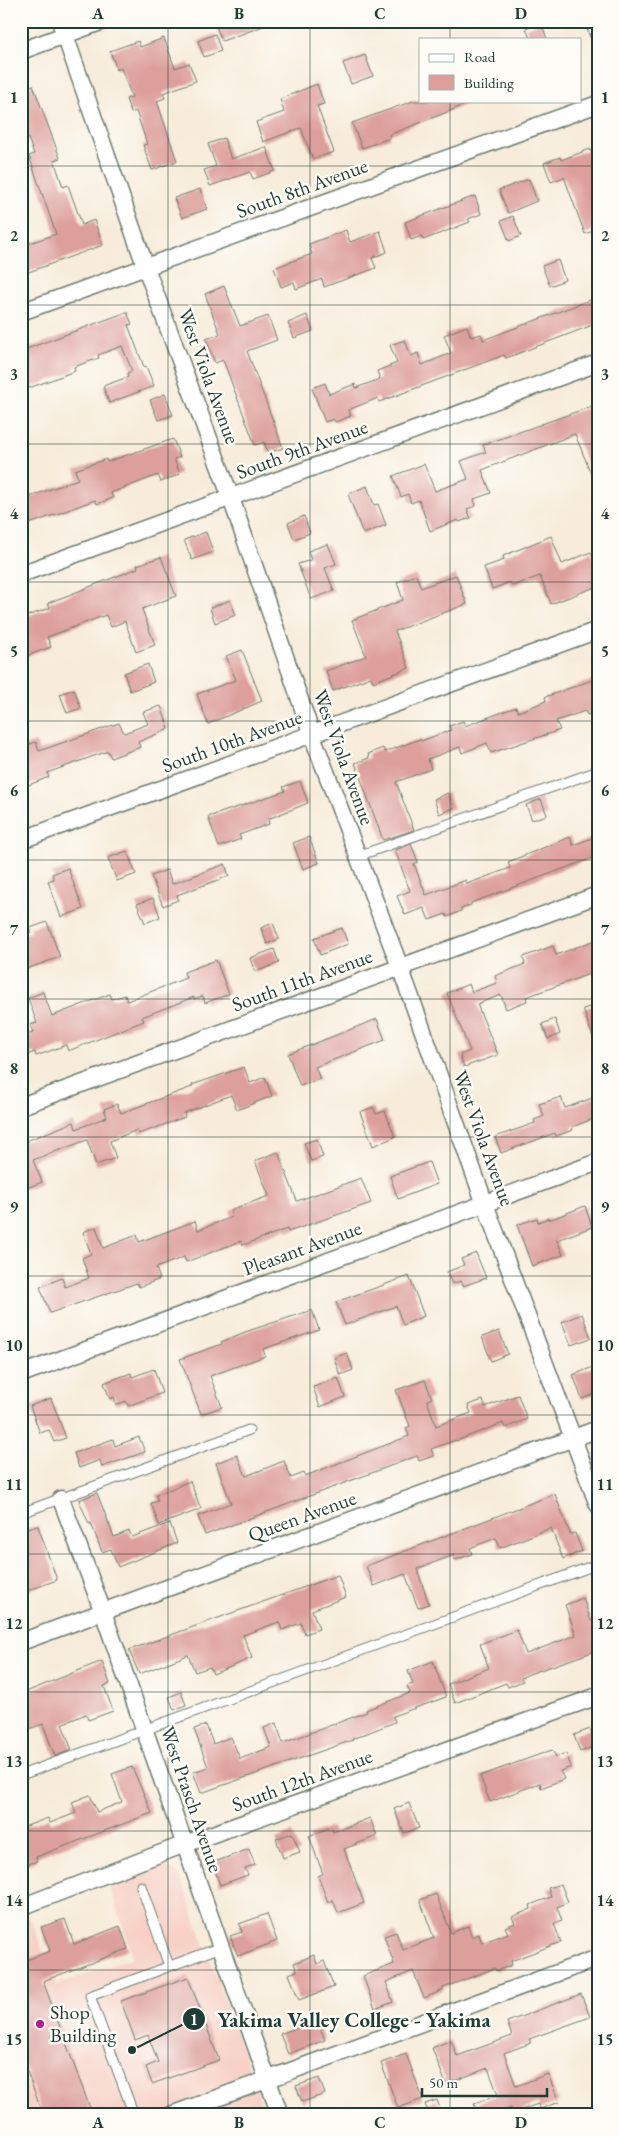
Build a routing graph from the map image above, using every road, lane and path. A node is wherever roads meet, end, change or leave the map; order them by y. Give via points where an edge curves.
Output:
1 (103, 21) edge
2 (594, 21) edge
3 (62, 28) edge
4 (598, 33) edge
5 (21, 51) edge
6 (598, 104) edge
7 (146, 268) junction
8 (21, 312) edge
9 (598, 363) edge
10 (231, 498) junction
11 (21, 574) edge
12 (598, 630) edge
13 (312, 735) junction
14 (598, 771) edge
15 (21, 840) edge
16 (358, 856) junction
17 (598, 895) edge
18 (400, 967) junction
19 (21, 1106) edge
20 (598, 1162) edge
21 (485, 1204) junction
22 (21, 1374) edge
23 (598, 1429) edge
24 (249, 1430) dead end
25 (574, 1438) junction
26 (61, 1499) junction
27 (598, 1505) edge
28 (21, 1513) edge
29 (598, 1564) edge
30 (104, 1612) junction
31 (21, 1642) edge
32 (598, 1696) edge
33 (145, 1730) junction
34 (21, 1775) edge
35 (185, 1844) junction
36 (141, 1886) dead end
37 (21, 1908) edge
38 (221, 1947) junction
39 (598, 1958) edge
40 (169, 1966) junction
41 (267, 2080) junction
42 (134, 2115) edge
43 (171, 2115) edge
44 (280, 2115) edge

1 - 3 street
2 - 4 street
3 - 5 street
3 - 7 street, West Viola Avenue
6 - 7 street, South 8th Avenue
7 - 8 street, South 8th Avenue
7 - 10 street, West Viola Avenue
9 - 10 street, South 9th Avenue
10 - 11 street, South 9th Avenue
10 - 13 street, West Viola Avenue
12 - 13 street, South 10th Avenue
13 - 15 street, South 10th Avenue
13 - 16 street, West Viola Avenue
14 - 16 lane
16 - 18 street, West Viola Avenue
17 - 18 street, South 11th Avenue
18 - 19 street, South 11th Avenue
18 - 21 street, West Viola Avenue
20 - 21 street, Pleasant Avenue
21 - 22 street, Pleasant Avenue
21 - 25 street, West Viola Avenue
23 - 25 street, Queen Avenue
24 - 26 lane
25 - 27 street, West Viola Avenue
25 - 30 street, Queen Avenue
26 - 28 lane
26 - 30 street, West Prasch Avenue
29 - 33 lane
30 - 31 street, Queen Avenue
30 - 33 street, West Prasch Avenue
32 - 35 street, South 12th Avenue
33 - 34 lane
33 - 35 street, West Prasch Avenue
35 - 37 street, South 12th Avenue
35 - 38 street, West Prasch Avenue
36 - 40 lane
38 - 40 lane
38 - 41 street, West Prasch Avenue
39 - 41 street
40 - 42 lane via 90,1996
41 - 43 street
41 - 44 street, West Prasch Avenue

